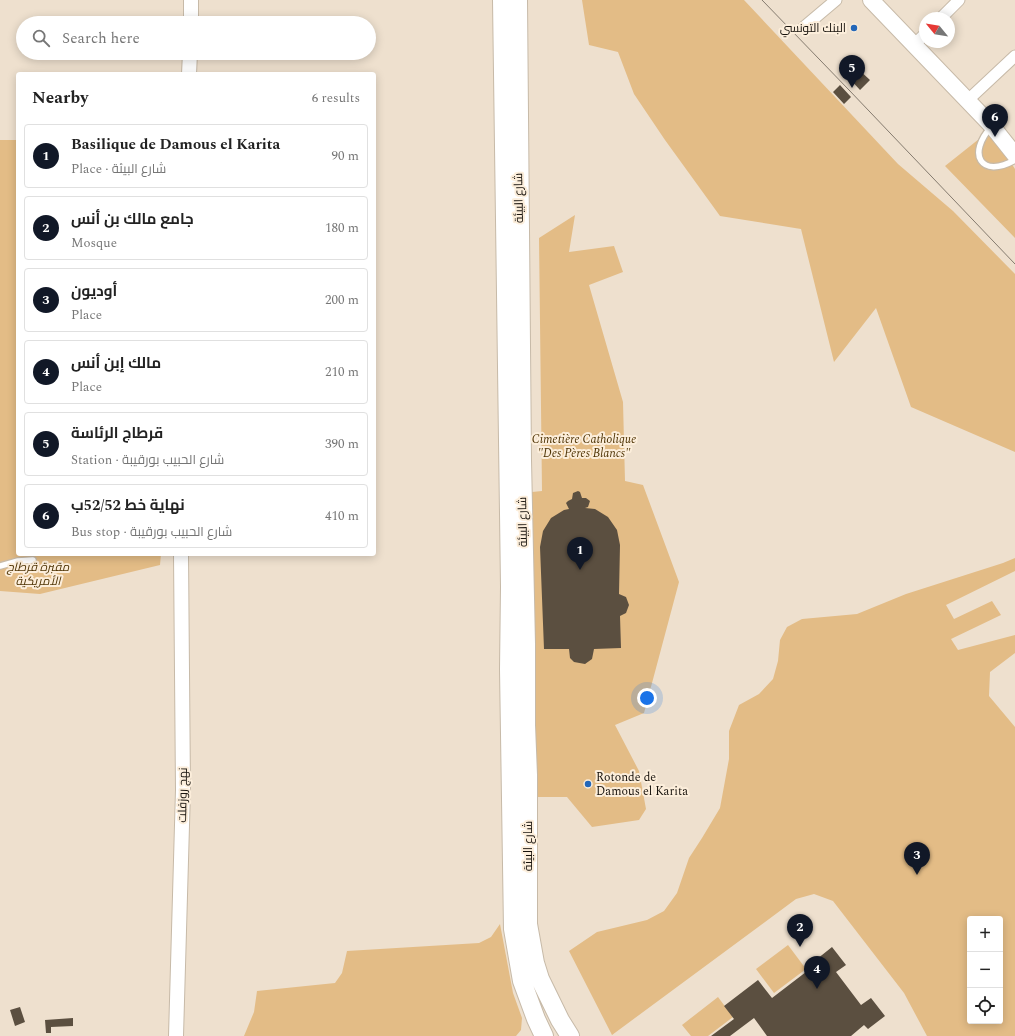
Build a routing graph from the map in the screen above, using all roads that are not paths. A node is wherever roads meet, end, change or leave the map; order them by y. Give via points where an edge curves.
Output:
1 (191, 0) edge
2 (502, 0) edge
3 (518, 0) edge
4 (836, 0) edge
5 (871, 0) edge
6 (959, 0) edge
7 (947, 12) edge
8 (191, 16) edge
9 (804, 27) dead end
10 (919, 39) edge
11 (926, 48) edge
12 (1015, 56) edge
13 (190, 60) edge
14 (189, 72) edge
15 (968, 100) junction
16 (992, 126) junction
17 (1015, 155) edge
18 (1015, 160) edge
19 (181, 556) edge
20 (33, 560) dead end
21 (0, 566) edge
22 (534, 1028) edge
23 (176, 1036) edge
24 (544, 1036) edge
25 (570, 1036) edge

1 - 8 street
2 - 22 highway, شارع البيئة via 514,929 522,980
3 - 25 highway, شارع البيئة via 528,924 540,979
4 - 9 street
5 - 10 main road
6 - 7 street
11 - 15 main road
12 - 15 street
13 - 14 street
15 - 16 main road
16 - 17 main road
16 - 18 lane via 981,140 978,153 981,160 987,166 996,167 1005,166
19 - 23 street, نهج روزفلت via 183,790
20 - 21 lane
22 - 24 highway, شارع البيئة

